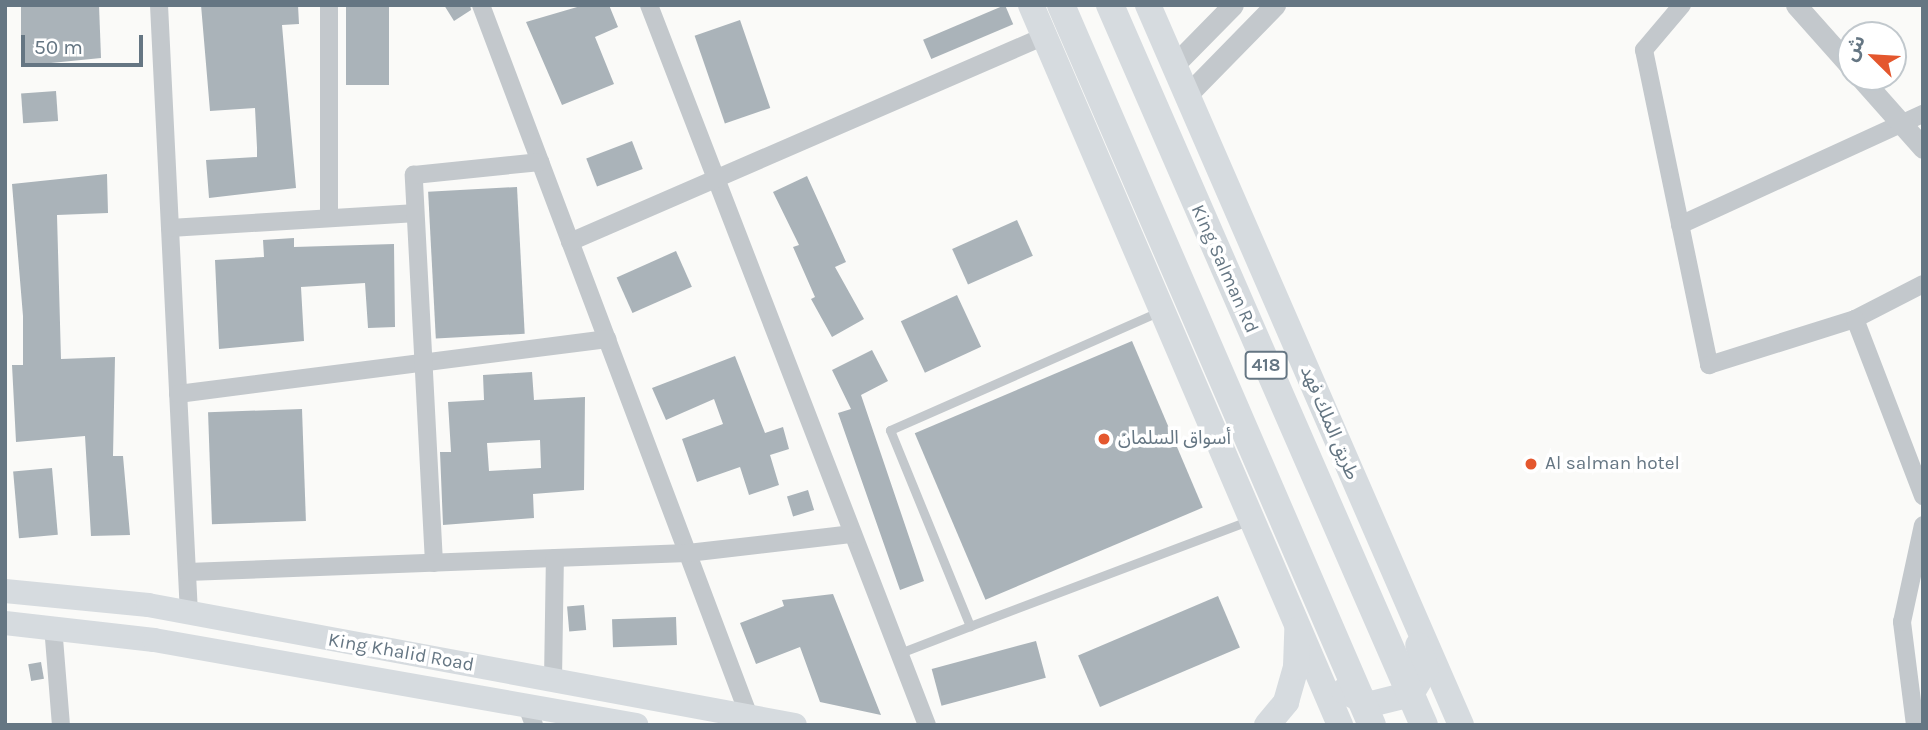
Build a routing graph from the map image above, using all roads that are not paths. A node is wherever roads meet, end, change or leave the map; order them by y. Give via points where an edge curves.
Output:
1 (159, 5) edge
2 (329, 5) edge
3 (481, 5) edge
4 (649, 5) edge
5 (1031, 5) edge
6 (1061, 5) edge
7 (1110, 5) edge
8 (1148, 5) edge
9 (1233, 5) edge
10 (1275, 5) edge
11 (1682, 5) edge
12 (1796, 5) edge
13 (1045, 36) junction
14 (1837, 51) edge
15 (1174, 65) junction
16 (1873, 91) edge
17 (1187, 95) junction
18 (1923, 114) edge
19 (1902, 124) junction
20 (1923, 148) edge
21 (540, 162) junction
22 (716, 178) junction
23 (413, 213) junction
24 (329, 218) junction
25 (1680, 225) junction
26 (170, 228) junction
27 (570, 242) junction
28 (1923, 284) edge
29 (1163, 310) junction
30 (1855, 319) junction
31 (607, 340) junction
32 (425, 363) junction
33 (178, 394) junction
34 (1923, 496) edge
35 (1253, 519) junction
36 (1923, 525) edge
37 (853, 534) junction
38 (688, 553) junction
39 (555, 558) junction
40 (434, 563) junction
41 (187, 572) junction
42 (1399, 583) junction
43 (5, 592) edge
44 (189, 613) junction
45 (1298, 620) junction
46 (5, 623) edge
47 (53, 626) junction
48 (970, 626) junction
49 (900, 653) junction
50 (553, 681) junction
51 (530, 714) edge
52 (749, 716) junction
53 (61, 725) edge
54 (637, 725) edge
55 (795, 725) edge
56 (927, 725) edge
57 (1267, 725) edge
58 (1340, 725) edge
59 (1372, 725) edge
60 (1424, 725) edge
61 (1461, 725) edge
62 (1914, 725) edge

1 - 26 street
2 - 24 street
3 - 21 street
4 - 22 street
5 - 13 main road
6 - 59 highway, 418
7 - 60 highway, King Salman Rd / 418
8 - 15 main road, طريق الملك فهد
9 - 15 street
10 - 17 street
11 - 25 street via 1644,50
12 - 14 street
13 - 22 street
13 - 29 main road
15 - 17 main road, طريق الملك فهد
16 - 19 street
17 - 42 main road, طريق الملك فهد
18 - 19 street
19 - 20 street
19 - 25 street
21 - 23 street via 414,175
21 - 27 street
22 - 27 street
22 - 37 street
23 - 24 street
23 - 32 street
24 - 26 street
25 - 30 street via 1709,365
26 - 33 street
27 - 31 street
28 - 30 street
29 - 35 main road
29 - 48 lane via 890,430
30 - 34 street
31 - 32 street
31 - 38 street
32 - 33 street
32 - 40 street
33 - 41 street
35 - 45 main road
35 - 48 lane
36 - 62 street via 1902,622
37 - 38 street
37 - 49 street
38 - 39 street
38 - 52 street
39 - 40 street
39 - 50 street
40 - 41 street
41 - 44 street
42 - 45 main road via 1426,669 1411,694 1393,703 1371,704 1340,689
42 - 61 main road, طريق الملك فهد
43 - 44 main road, King Khalid Road
44 - 50 main road, King Khalid Road
45 - 57 main road via 1296,667 1286,702
45 - 58 main road
46 - 47 main road, King Khalid Road
47 - 51 main road, King Khalid Road
47 - 53 street
48 - 49 lane
49 - 56 street
50 - 52 main road, King Khalid Road
51 - 54 main road, King Khalid Road
52 - 55 main road, King Khalid Road

